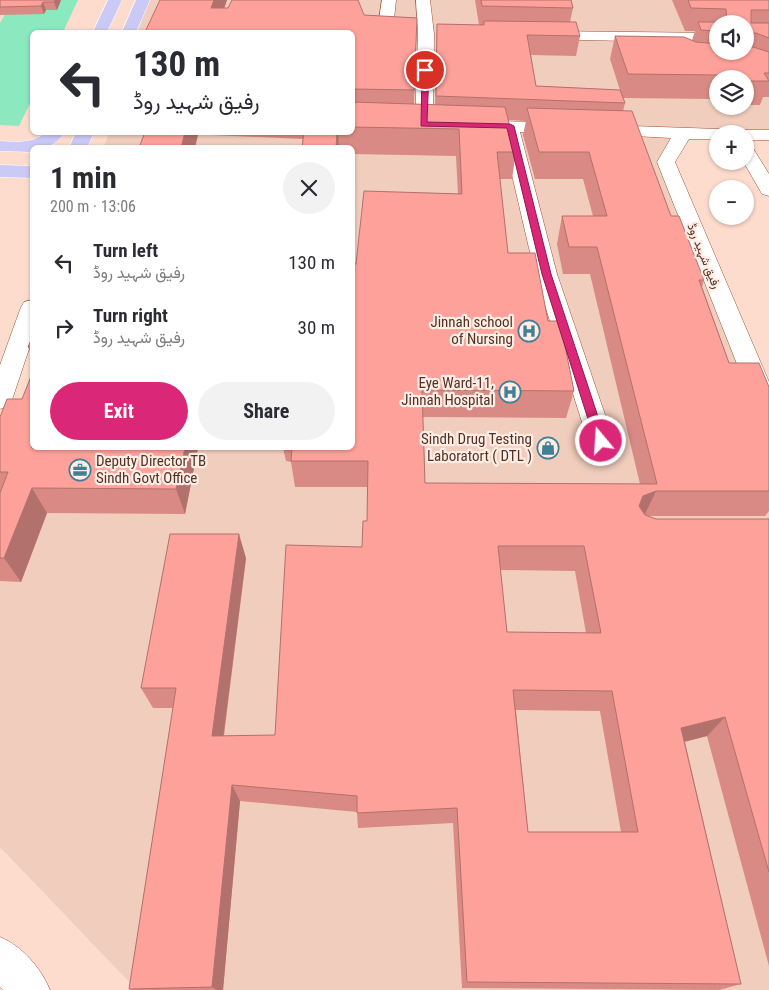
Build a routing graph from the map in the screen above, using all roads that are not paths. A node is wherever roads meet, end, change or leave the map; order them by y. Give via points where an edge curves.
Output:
1 (115, 0) edge
2 (143, 0) edge
3 (388, 0) edge
4 (423, 0) edge
5 (101, 30) edge
6 (130, 30) edge
7 (431, 34) junction
8 (526, 35) edge
9 (709, 40) edge
10 (510, 126) junction
11 (683, 133) junction
12 (709, 134) edge
13 (54, 135) edge
14 (754, 135) edge
15 (769, 135) edge
16 (44, 145) edge
17 (0, 146) edge
18 (30, 146) edge
19 (754, 164) edge
20 (0, 171) edge
21 (30, 172) edge
22 (769, 190) edge
23 (30, 313) edge
24 (0, 400) edge
25 (769, 412) edge
26 (601, 441) dead end
27 (0, 957) edge
28 (30, 990) edge

1 - 5 main road
2 - 6 main road
3 - 7 street via 385,33
4 - 7 street
7 - 10 street via 415,124
8 - 9 street via 677,45
10 - 11 street
10 - 26 street via 546,274
11 - 12 street
11 - 25 street, رفیق شہید روڈ via 666,162
13 - 16 main road
14 - 15 street
17 - 18 main road
19 - 22 street
20 - 21 main road
23 - 24 street
27 - 28 street

